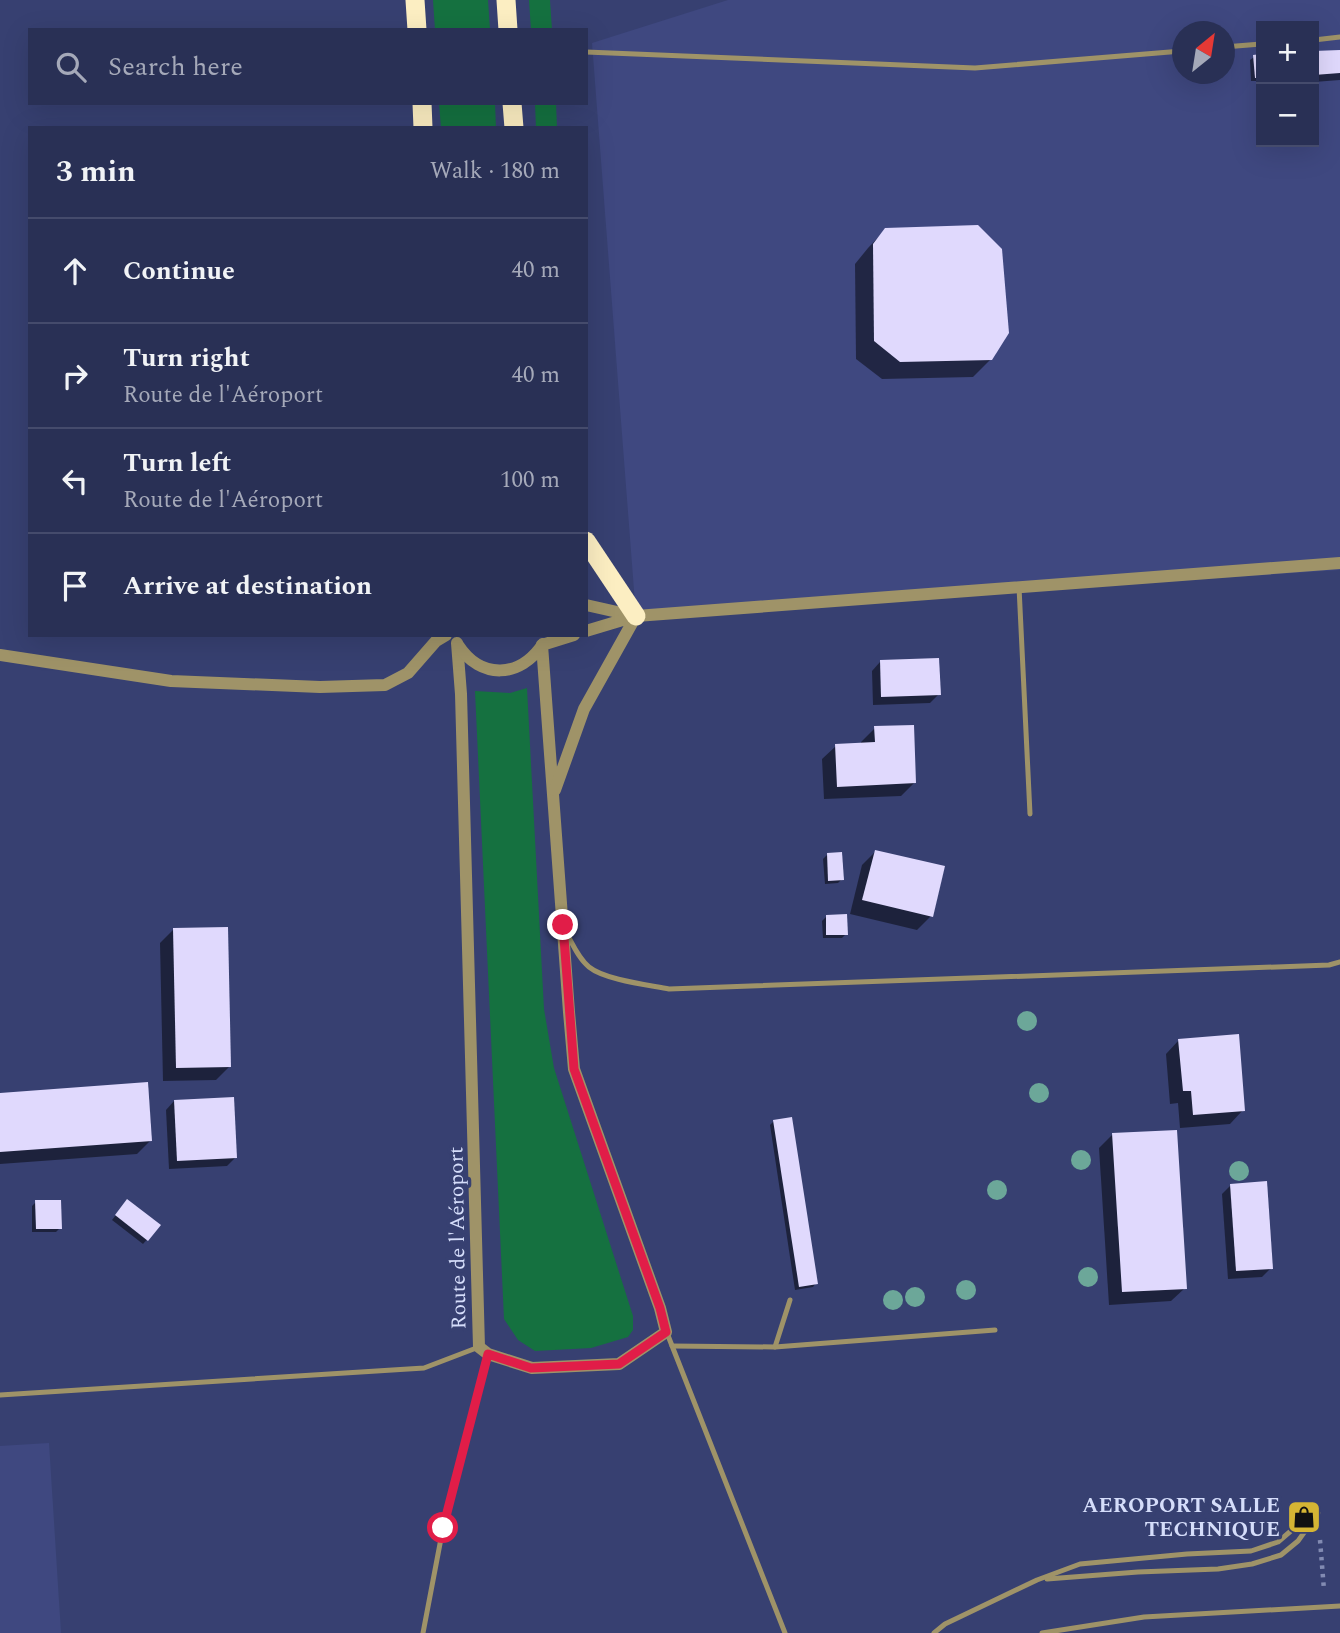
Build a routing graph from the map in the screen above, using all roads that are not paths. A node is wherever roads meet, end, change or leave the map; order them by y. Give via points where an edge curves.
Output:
1 (415, 0) edge
2 (506, 0) edge
3 (417, 28) edge
4 (508, 28) edge
5 (1340, 37) edge
6 (1319, 39) edge
7 (1256, 44) edge
8 (1235, 46) edge
9 (588, 52) edge
10 (1172, 52) edge
11 (422, 105) edge
12 (512, 105) edge
13 (424, 126) edge
14 (514, 126) edge
15 (588, 544) edge
16 (1340, 563) edge
17 (1019, 587) junction
18 (588, 605) edge
19 (636, 616) junction
20 (588, 630) edge
21 (562, 637) edge
22 (452, 638) edge
23 (544, 640) edge
24 (0, 655) edge
25 (553, 795) junction
26 (1030, 814) dead end
27 (563, 925) junction
28 (1340, 964) edge
29 (790, 1300) dead end
30 (995, 1330) dead end
31 (666, 1332) junction
32 (672, 1346) junction
33 (775, 1347) junction
34 (484, 1351) junction
35 (0, 1395) edge
36 (1310, 1510) dead end
37 (1318, 1513) road end
38 (1037, 1580) junction
39 (1340, 1606) edge
40 (423, 1633) edge
41 (785, 1633) edge
42 (934, 1633) edge
43 (1042, 1633) edge

1 - 3 highway
2 - 4 highway
5 - 6 lane
7 - 8 lane
9 - 10 lane via 975,68
11 - 13 highway
12 - 14 highway
15 - 19 highway
16 - 17 street
17 - 19 street
17 - 26 lane
18 - 19 street
19 - 20 street
19 - 25 street via 584,709
21 - 23 street
22 - 23 street via 465,656 492,670 521,666
22 - 24 street via 436,640 408,673 385,685 171,681
22 - 34 street, Route de l'Aéroport via 461,694
23 - 25 street
25 - 27 street
27 - 28 lane via 590,968 619,980 669,989
27 - 31 street via 574,1069
29 - 33 lane
30 - 33 lane
31 - 32 lane
31 - 34 street, Route de l'Aéroport via 619,1364 531,1368
32 - 33 lane
32 - 41 lane
34 - 35 lane via 424,1368
34 - 40 lane
36 - 38 lane via 1278,1542 1251,1552 1080,1564
37 - 38 lane via 1298,1541 1281,1555 1252,1564
38 - 42 lane
39 - 43 lane via 1144,1617

